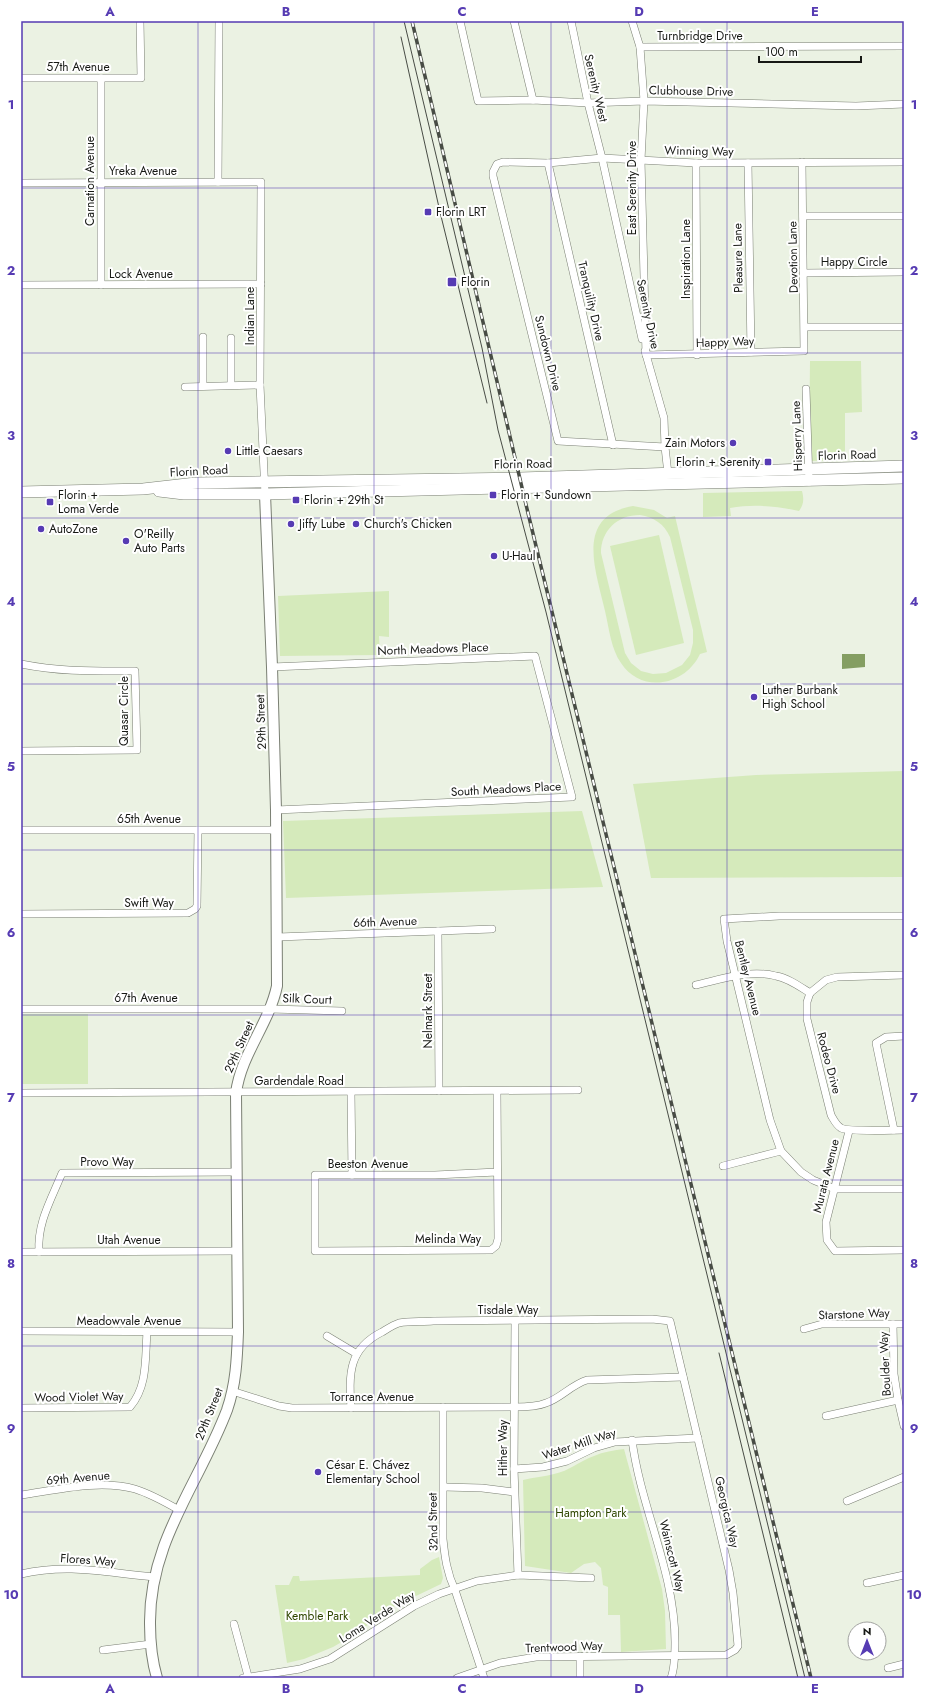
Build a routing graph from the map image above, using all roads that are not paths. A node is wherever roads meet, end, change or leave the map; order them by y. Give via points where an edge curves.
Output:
1 (140, 21) edge
2 (219, 21) edge
3 (460, 21) edge
4 (514, 21) edge
5 (571, 21) edge
6 (632, 21) edge
7 (904, 46) edge
8 (640, 47) junction
9 (21, 78) edge
10 (101, 78) junction
11 (533, 100) junction
12 (644, 101) junction
13 (588, 103) junction
14 (904, 104) edge
15 (602, 158) junction
16 (642, 160) junction
17 (802, 162) junction
18 (904, 162) edge
19 (548, 163) junction
20 (696, 163) junction
21 (748, 163) junction
22 (495, 167) joint
23 (101, 182) junction
24 (218, 182) junction
25 (21, 183) edge
26 (803, 216) junction
27 (904, 216) edge
28 (904, 272) edge
29 (804, 273) junction
30 (261, 284) junction
31 (101, 285) junction
32 (21, 286) edge
33 (805, 327) junction
34 (904, 327) edge
35 (203, 337) dead end
36 (231, 338) dead end
37 (804, 351) joint
38 (751, 352) junction
39 (646, 355) junction
40 (698, 355) junction
41 (231, 385) junction
42 (260, 385) junction
43 (203, 386) junction
44 (185, 387) dead end
45 (806, 389) dead end
46 (613, 445) junction
47 (665, 447) junction
48 (904, 466) edge
49 (809, 470) junction
50 (668, 474) junction
51 (904, 478) edge
52 (264, 482) junction
53 (809, 482) junction
54 (655, 485) junction
55 (142, 489) junction
56 (21, 492) edge
57 (265, 494) junction
58 (21, 664) edge
59 (272, 667) junction
60 (550, 714) joint
61 (21, 751) edge
62 (276, 810) junction
63 (21, 830) edge
64 (198, 830) junction
65 (276, 830) junction
66 (21, 914) edge
67 (904, 916) edge
68 (492, 928) dead end
69 (438, 931) junction
70 (278, 936) junction
71 (736, 975) junction
72 (904, 975) edge
73 (696, 985) dead end
74 (810, 993) junction
75 (21, 1009) edge
76 (271, 1009) junction
77 (342, 1011) dead end
78 (904, 1036) edge
79 (578, 1090) dead end
80 (439, 1091) junction
81 (497, 1091) junction
82 (351, 1092) junction
83 (21, 1093) edge
84 (236, 1093) junction
85 (894, 1130) junction
86 (904, 1130) edge
87 (849, 1131) junction
88 (781, 1151) junction
89 (723, 1166) dead end
90 (236, 1172) junction
91 (497, 1172) junction
92 (352, 1175) junction
93 (835, 1189) junction
94 (904, 1189) edge
95 (237, 1250) junction
96 (904, 1250) edge
97 (315, 1251) joint
98 (21, 1252) edge
99 (39, 1252) junction
100 (515, 1321) junction
101 (670, 1321) joint
102 (893, 1324) junction
103 (904, 1324) edge
104 (804, 1329) dead end
105 (21, 1331) edge
106 (147, 1332) junction
107 (238, 1332) junction
108 (326, 1336) dead end
109 (357, 1354) junction
110 (683, 1377) junction
111 (232, 1391) junction
112 (898, 1400) junction
113 (443, 1407) junction
114 (514, 1407) junction
115 (21, 1408) edge
116 (351, 1408) junction
117 (826, 1416) dead end
118 (904, 1426) edge
119 (698, 1438) junction
120 (632, 1440) junction
121 (514, 1469) junction
122 (904, 1477) edge
123 (444, 1487) junction
124 (514, 1492) junction
125 (21, 1495) edge
126 (846, 1501) dead end
127 (179, 1510) junction
128 (21, 1574) edge
129 (518, 1575) junction
130 (904, 1575) edge
131 (154, 1577) junction
132 (591, 1578) dead end
133 (867, 1583) dead end
134 (455, 1590) junction
135 (234, 1624) dead end
136 (151, 1644) junction
137 (103, 1650) dead end
138 (674, 1655) junction
139 (580, 1656) junction
140 (904, 1664) edge
141 (888, 1668) dead end
142 (480, 1670) junction
143 (246, 1677) edge
144 (157, 1678) edge
145 (457, 1678) edge
146 (484, 1678) edge
147 (580, 1678) edge
148 (671, 1678) edge

1 - 10 street, 57th Avenue via 141,78
2 - 24 street
3 - 11 street, Clubhouse Drive via 478,101
4 - 11 street
5 - 13 street, Serenity West
6 - 8 street, East Serenity Drive
7 - 8 street, Turnbridge Drive
8 - 12 street, East Serenity Drive
9 - 10 street, 57th Avenue
10 - 23 street, Carnation Avenue
11 - 13 street, Clubhouse Drive
12 - 13 street, Clubhouse Drive
12 - 14 street, Clubhouse Drive via 856,106
12 - 16 street, East Serenity Drive
13 - 15 street, Serenity West
15 - 16 street, Winning Way
15 - 19 street, Winning Way
15 - 39 street, Serenity Drive
16 - 20 street, Winning Way
16 - 39 street, East Serenity Drive
17 - 18 street, Winning Way
17 - 21 street, Winning Way
17 - 26 street, Devotion Lane
19 - 22 street, Winning Way via 502,162
19 - 46 street, Tranquility Drive
20 - 21 street, Winning Way
20 - 40 street, Inspiration Lane
21 - 38 street, Pleasure Lane
22 - 46 street, Sundown Drive via 493,176 558,442
23 - 24 street, Yreka Avenue
23 - 25 street, Yreka Avenue
23 - 31 street, Carnation Avenue
24 - 30 street, Indian Lane via 261,182
26 - 27 street
26 - 29 street, Devotion Lane
28 - 29 street, Happy Circle
29 - 33 street, Devotion Lane
30 - 31 street, Lock Avenue
30 - 42 street, Indian Lane
31 - 32 street, Lock Avenue
33 - 34 street
33 - 37 street, Devotion Lane
35 - 43 street
36 - 41 street
37 - 38 street, Happy Way
38 - 40 street, Happy Way
39 - 40 street, Happy Way
39 - 47 street, Serenity Drive via 664,418
41 - 42 street
41 - 43 street
42 - 52 street, Indian Lane
43 - 44 street
45 - 49 street, Hisperry Lane
46 - 47 street, Sundown Drive
47 - 50 street, Serenity Drive
48 - 49 main road, Florin Road
49 - 50 main road, Florin Road
49 - 53 street, Hisperry Lane
50 - 52 main road, Florin Road
50 - 54 main road
51 - 53 main road, Florin Road
52 - 55 main road, Florin Road via 190,483
52 - 57 street, Indian Lane
53 - 54 main road, Florin Road
54 - 57 main road, Florin Road
55 - 56 main road, Florin Road
55 - 57 main road, Florin Road via 184,494
57 - 59 street, 29th Street
58 - 61 street, Quasar Circle via 69,671 135,671 137,750
59 - 60 street, North Meadows Place via 535,656
59 - 62 street, 29th Street
60 - 62 street, South Meadows Place via 572,797
62 - 65 street, 29th Street
63 - 64 street, 65th Avenue
64 - 65 street, 65th Avenue
64 - 66 street, Swift Way via 198,892 197,906 193,912
65 - 70 street, 29th Street
67 - 71 street, Bentley Avenue via 779,916 724,920 726,941
68 - 69 street, 66th Avenue
69 - 70 street, 66th Avenue
69 - 80 street, Nelmark Street
70 - 76 street, 29th Street via 278,986
71 - 73 street
71 - 74 street via 777,976
71 - 88 street, Bentley Avenue via 770,1120
72 - 74 street via 837,977 826,980
74 - 87 street, Rodeo Drive via 806,1019 831,1115 839,1127
75 - 76 street, 67th Avenue
76 - 77 street, Silk Court
76 - 84 street, 29th Street via 242,1067
78 - 85 street via 886,1037 876,1043
79 - 81 street, Gardendale Road
80 - 81 street, Gardendale Road
80 - 82 street, Gardendale Road
81 - 91 street, Melinda Way
82 - 84 street, Gardendale Road
82 - 92 street
83 - 84 street, Gardendale Road
84 - 90 street, 29th Street
85 - 86 street
85 - 87 street
87 - 93 street, Murata Avenue
88 - 89 street
88 - 93 street, Bentley Avenue via 801,1172
90 - 95 street, 29th Street
90 - 99 street, Provo Way via 62,1173 42,1221
91 - 92 street, Beeston Avenue
91 - 97 street, Melinda Way via 498,1239 496,1246 491,1250
92 - 97 street, Beeston Avenue via 315,1175
93 - 94 street
93 - 96 street, Murata Avenue via 826,1222 827,1240 835,1250
95 - 99 street, Utah Avenue
95 - 107 street, 29th Street
98 - 99 street, Utah Avenue
100 - 101 street, Tisdale Way
100 - 109 street, Tisdale Way via 433,1321 399,1324 367,1341
100 - 114 street, Hither Way
101 - 110 street, Georgica Way
102 - 103 street, Starstone Way
102 - 104 street, Starstone Way via 822,1324
102 - 112 street, Boulder Way via 894,1374
105 - 106 street, Meadowvale Avenue
106 - 107 street, Meadowvale Avenue
106 - 115 street, Wood Violet Way via 144,1374 138,1398 130,1407
107 - 111 street, 29th Street
108 - 109 street
109 - 116 street, Tisdale Way via 350,1371
110 - 114 street, Torrance Avenue via 587,1380 545,1403
110 - 119 street, Georgica Way
111 - 116 street, Torrance Avenue via 279,1406
111 - 127 street, 29th Street via 222,1423
112 - 117 street
112 - 118 street, Boulder Way
113 - 114 street, Torrance Avenue
113 - 116 street, Torrance Avenue
113 - 123 street, 32nd Street
114 - 121 street, Hither Way
119 - 120 street, Water Mill Way
119 - 138 street, Georgica Way via 729,1570 738,1646 726,1655
120 - 121 street, Water Mill Way via 594,1448 567,1461 542,1468
120 - 138 street, Wainscott Way via 669,1585 674,1616
121 - 124 street, Hither Way
122 - 126 street
123 - 124 street
123 - 134 street, 32nd Street via 444,1552 449,1577
124 - 129 street, Hither Way
125 - 127 street, 69th Avenue via 93,1485 119,1486 147,1493
127 - 131 street, 29th Street via 161,1552
128 - 131 street, Flores Way via 81,1568
129 - 132 street, Loma Verde Way
129 - 134 street, Loma Verde Way via 488,1579
130 - 133 street
131 - 136 street, 29th Street via 150,1611
134 - 142 street, 32nd Street
134 - 143 street, Loma Verde Way via 439,1594 414,1606 330,1659 300,1669
135 - 143 street, Loma Verde Way
136 - 137 street
136 - 144 street, 29th Street
138 - 139 street, Trentwood Way
138 - 148 street, Wainscott Way
139 - 142 street, Trentwood Way via 536,1657 500,1663
139 - 147 street
140 - 141 street
142 - 145 street, Trentwood Way
142 - 146 street, 32nd Street

